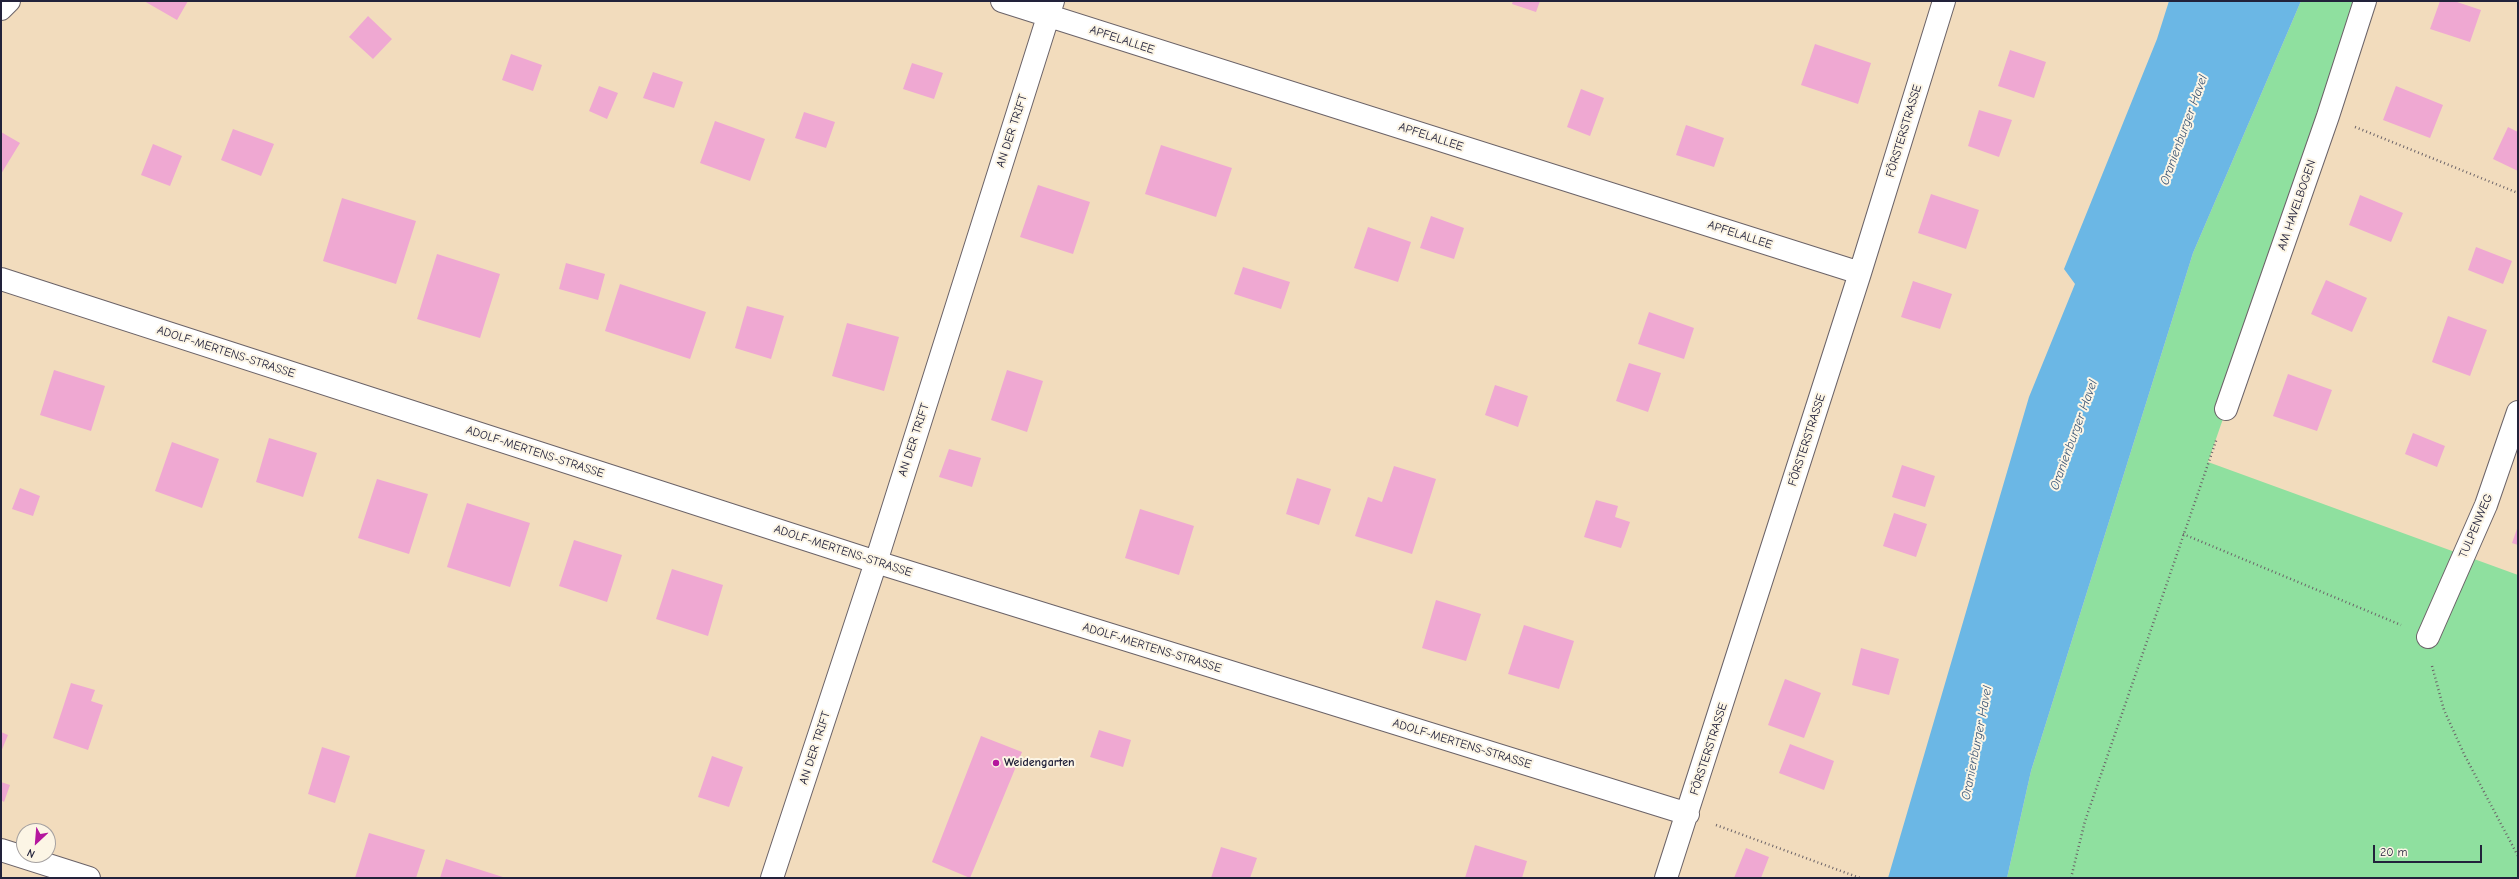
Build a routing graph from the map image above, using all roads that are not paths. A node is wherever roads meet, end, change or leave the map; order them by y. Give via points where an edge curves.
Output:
1 (9, 1) edge
2 (1002, 1) edge
3 (1944, 1) edge
4 (2365, 1) edge
5 (1, 9) edge
6 (1051, 9) edge
7 (1860, 273) junction
8 (1, 279) edge
9 (2226, 409) road end
10 (2518, 412) edge
11 (876, 562) junction
12 (2428, 637) road end
13 (1688, 814) junction
14 (1, 850) edge
15 (89, 878) edge
16 (772, 878) edge
17 (1666, 878) edge

1 - 5 street
2 - 6 street, APFELALLEE
3 - 7 street, FÖRSTERSTRASSE
4 - 9 street, AM HAVELBOGEN via 2328,116
6 - 7 street, APFELALLEE
6 - 11 street, AN DER TRIFT
7 - 13 street, FÖRSTERSTRASSE
8 - 11 street, ADOLF-MERTENS-STRASSE
10 - 12 street, TULPENWEG via 2486,505
11 - 13 street, ADOLF-MERTENS-STRASSE
11 - 16 street, AN DER TRIFT
13 - 17 street, FÖRSTERSTRASSE
14 - 15 street

